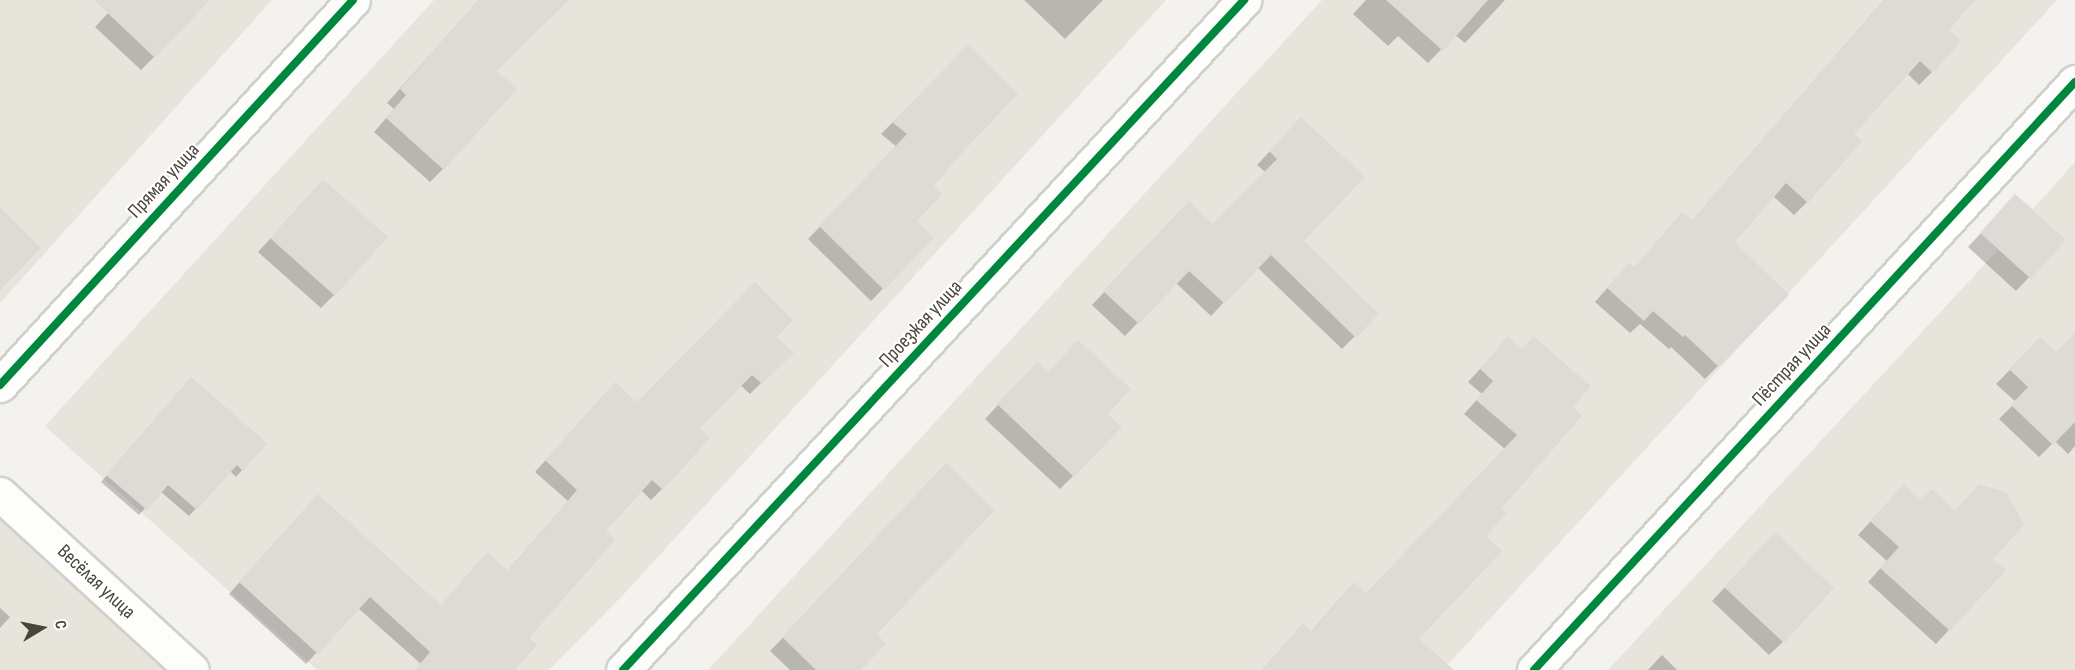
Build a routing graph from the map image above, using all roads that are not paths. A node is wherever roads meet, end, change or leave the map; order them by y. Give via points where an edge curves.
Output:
1 (353, 0) edge
2 (1244, 0) edge
3 (2075, 82) edge
4 (0, 385) edge
5 (0, 494) edge
6 (192, 670) edge
7 (623, 670) edge
8 (1534, 670) edge

1 - 4 street, Прямая улица
2 - 7 street, Проезжая улица
3 - 8 street, Пёстрая улица
5 - 6 street, Весёлая улица

